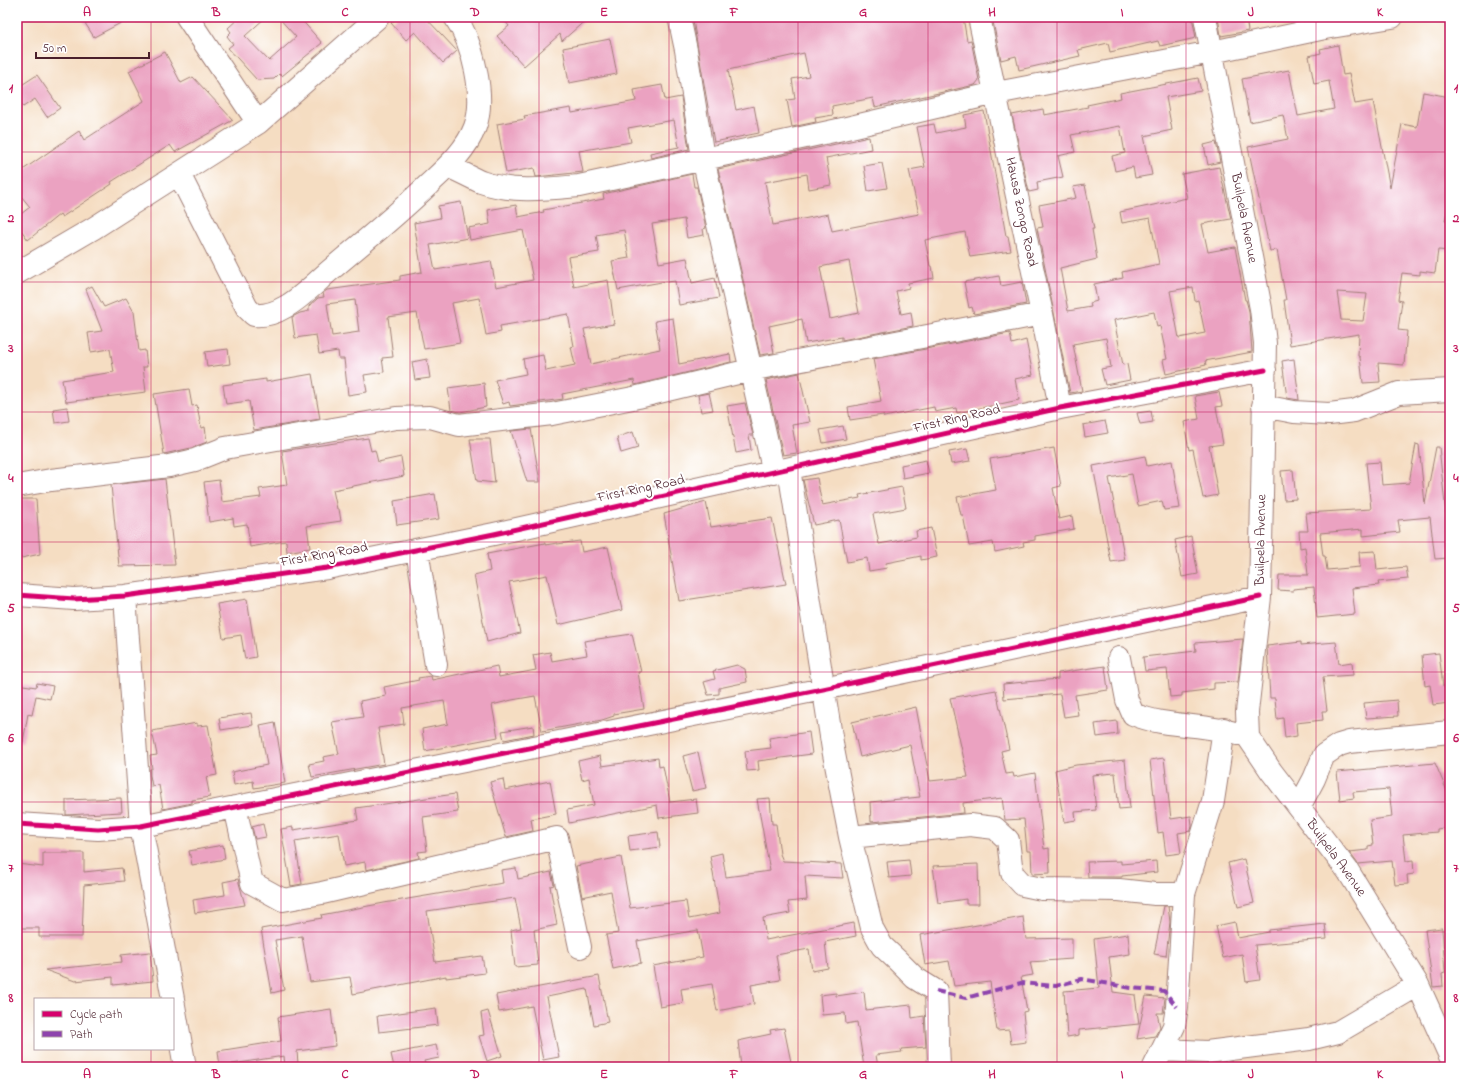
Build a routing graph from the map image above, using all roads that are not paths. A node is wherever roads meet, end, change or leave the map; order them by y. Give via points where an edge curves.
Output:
1 (187, 17) edge
2 (378, 17) edge
3 (455, 17) edge
4 (679, 17) edge
5 (979, 17) edge
6 (1205, 17) edge
7 (1392, 17) edge
8 (1212, 52) junction
9 (996, 94) junction
10 (258, 123) junction
11 (703, 158) junction
12 (448, 166) junction
13 (179, 174) junction
14 (17, 273) edge
15 (1042, 314) junction
16 (750, 370) junction
17 (1265, 370) junction
18 (1450, 390) edge
19 (1263, 406) junction
20 (1060, 408) junction
21 (782, 471) junction
22 (17, 486) edge
23 (417, 550) junction
24 (17, 595) edge
25 (126, 596) junction
26 (1260, 597) junction
27 (1120, 658) dead end
28 (436, 665) dead end
29 (823, 689) junction
30 (1224, 729) junction
31 (1450, 732) edge
32 (1248, 737) junction
33 (235, 807) junction
34 (1299, 807) junction
35 (17, 824) edge
36 (141, 826) junction
37 (850, 837) junction
38 (1184, 894) junction
39 (580, 947) dead end
40 (1418, 985) junction
41 (173, 998) edge
42 (174, 1006) edge
43 (1450, 1056) edge
44 (1159, 1058) edge
45 (185, 1067) edge
46 (939, 1067) edge

1 - 10 street
2 - 10 street
3 - 12 street via 463,29 474,64 480,98 479,114 466,145
4 - 11 street
5 - 9 street, Hausa Zongo Road
6 - 8 street, Builpela Avenue
7 - 8 street
8 - 9 street
8 - 17 street, Builpela Avenue via 1261,309
9 - 11 street
9 - 15 street, Hausa Zongo Road
10 - 13 street
11 - 12 street via 579,186 540,190 500,187 481,182
11 - 16 street
12 - 13 street via 391,220 286,307 265,316 254,315 247,308
13 - 14 street
15 - 16 street
15 - 20 street, Hausa Zongo Road
16 - 21 street
16 - 22 street via 638,397 552,414 460,425 430,417 396,418 225,448 195,460 169,466
17 - 19 street, Builpela Avenue
17 - 20 street, First Ring Road
18 - 19 street via 1399,393 1354,411 1329,414 1294,412
19 - 26 street, Builpela Avenue
20 - 21 street, First Ring Road
21 - 23 street, First Ring Road
21 - 29 street via 820,662
23 - 25 street, First Ring Road via 319,569
23 - 28 street
24 - 25 street, First Ring Road via 74,599
25 - 36 street
26 - 29 street
26 - 32 street, Builpela Avenue via 1247,712
27 - 30 street via 1127,700 1133,714 1147,720
29 - 33 street
29 - 37 street
30 - 32 street
30 - 38 street via 1214,801
31 - 34 street via 1339,745 1324,755
32 - 34 street, Builpela Avenue
33 - 36 street
33 - 39 street via 252,883 282,900 557,838
34 - 40 street, Builpela Avenue via 1348,871
35 - 36 street via 98,830
36 - 41 street
37 - 38 street via 970,825 995,828 1008,840 1012,873 1023,886 1042,889
37 - 46 street via 875,934 882,946 915,978 936,991
38 - 44 street via 1177,1007 1174,1026
40 - 43 street, Builpela Avenue
40 - 44 street via 1359,1020 1331,1033 1309,1039
42 - 45 street

